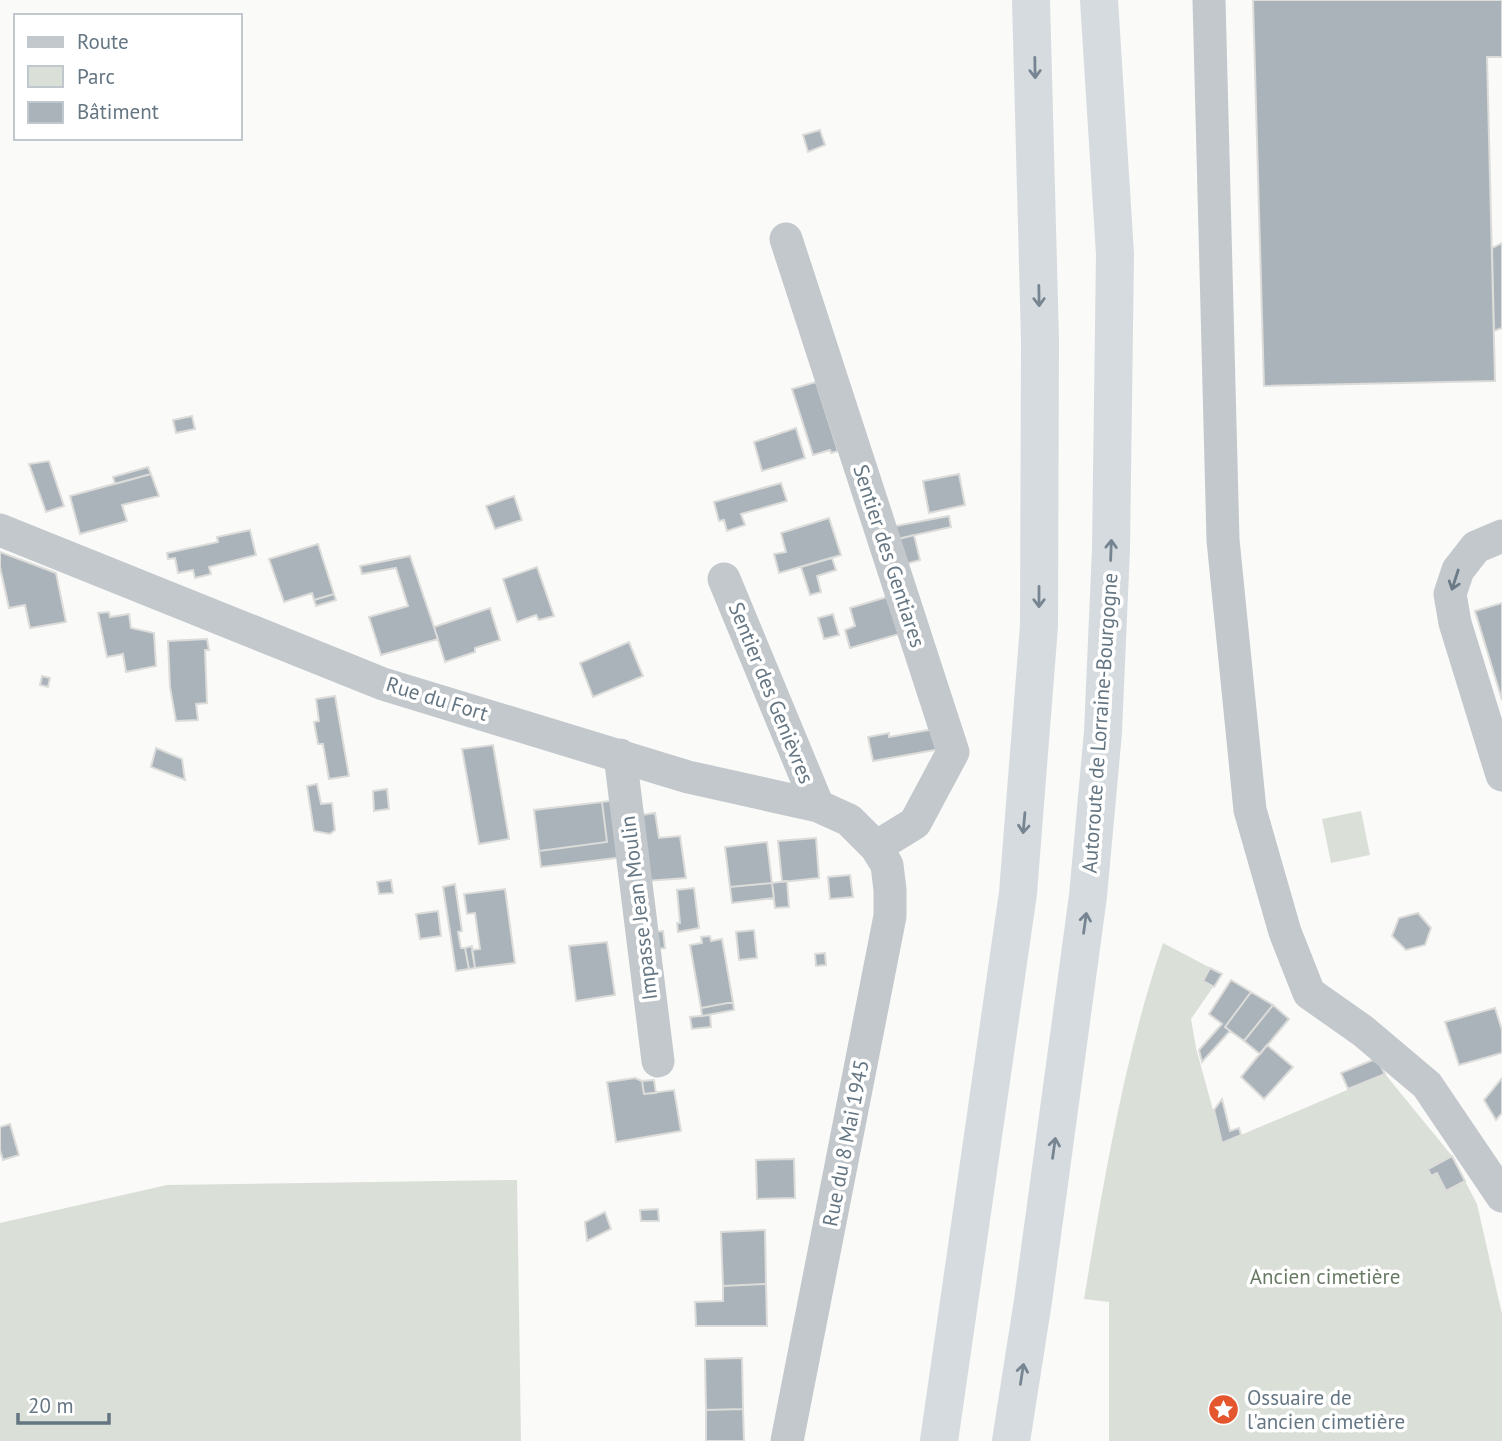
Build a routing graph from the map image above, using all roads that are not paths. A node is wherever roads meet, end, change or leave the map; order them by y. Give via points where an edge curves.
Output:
1 (1031, 0) edge
2 (1099, 0) edge
3 (1209, 0) edge
4 (786, 240) dead end
5 (0, 530) edge
6 (1502, 536) edge
7 (724, 579) dead end
8 (620, 755) junction
9 (1502, 775) edge
10 (818, 806) junction
11 (876, 847) junction
12 (658, 1061) dead end
13 (1502, 1196) edge
14 (787, 1441) edge
15 (939, 1441) edge
16 (1011, 1441) edge

1 -> 15 highway via 1040,340 1039,626 1018,893
16 -> 2 highway, Autoroute de Lorraine-Bourgogne via 1088,896 1102,732 1111,549 1115,254
3 - 13 street via 1223,540 1250,810 1284,932 1309,993 1427,1085
4 - 11 street, Sentier des Gentiares via 953,752 915,823
5 - 8 street, Rue du Fort via 383,684
6 -> 9 street via 1476,547 1458,570 1450,594
7 - 10 street, Sentier des Genièvres
8 - 10 street, Rue du Fort via 688,777
8 - 12 street, Impasse Jean Moulin
10 - 11 street, Rue du Fort via 849,820
11 - 14 street, Rue du 8 Mai 1945 via 887,865 890,916

